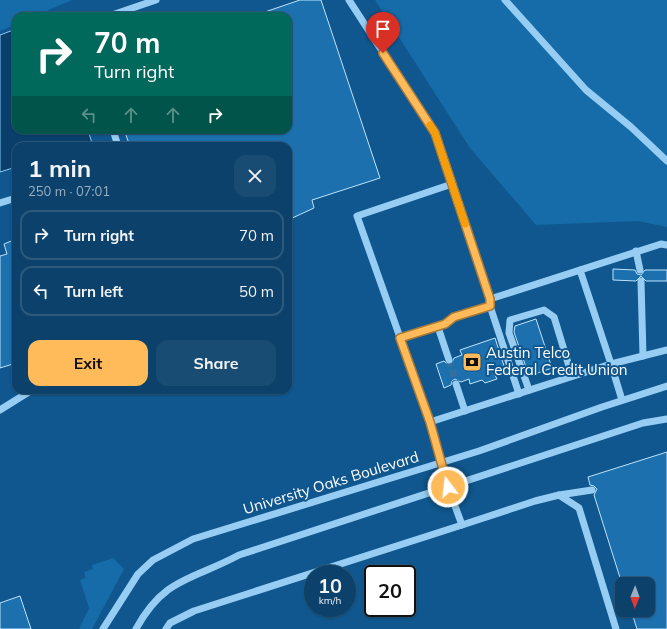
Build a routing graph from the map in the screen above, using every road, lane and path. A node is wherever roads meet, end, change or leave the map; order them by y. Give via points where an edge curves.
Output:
1 (156, 0) edge
2 (349, 0) edge
3 (505, 0) edge
4 (120, 12) edge
5 (667, 161) edge
6 (452, 184) junction
7 (12, 199) edge
8 (0, 203) edge
9 (667, 245) edge
10 (636, 252) junction
11 (580, 270) junction
12 (640, 270) dead end
13 (641, 281) dead end
14 (490, 303) junction
15 (438, 326) junction
16 (400, 338) junction
17 (667, 350) edge
18 (644, 356) junction
19 (449, 360) tunnel mouth
20 (611, 364) junction
21 (572, 376) junction
22 (456, 384) tunnel mouth
23 (667, 386) edge
24 (529, 390) junction
25 (26, 394) edge
26 (519, 394) junction
27 (622, 400) junction
28 (0, 410) edge
29 (465, 411) junction
30 (667, 419) edge
31 (430, 422) junction
32 (442, 463) junction
33 (448, 487) junction
34 (592, 490) dead end
35 (559, 495) junction
36 (462, 525) junction
37 (103, 629) edge
38 (136, 629) edge
39 (166, 629) edge
40 (616, 629) edge

1 - 4 street
2 - 6 street via 435,133
3 - 5 street via 586,90
6 - 14 street
6 - 16 street via 357,216
7 - 8 street
9 - 10 street via 660,244
10 - 11 street
10 - 12 street
11 - 14 street
11 - 20 street
13 - 18 street
14 - 15 street
14 - 26 street
15 - 16 street
15 - 19 street
16 - 31 street
17 - 18 street
18 - 20 street
20 - 21 street
20 - 27 street
21 - 24 street
21 - 24 street via 554,317 544,310 510,320 509,333
22 - 29 street
23 - 27 street, University Oaks Boulevard
24 - 26 street
25 - 28 street
26 - 29 street
27 - 32 street, University Oaks Boulevard
29 - 31 street
30 - 33 street via 643,424
31 - 32 street
32 - 33 street
32 - 37 street, University Oaks Boulevard via 193,539 153,560 138,574
33 - 36 street
33 - 38 street via 239,555 181,580 158,597 144,613
34 - 35 street
35 - 36 street
35 - 40 street via 579,508
36 - 39 street via 194,611 170,623

